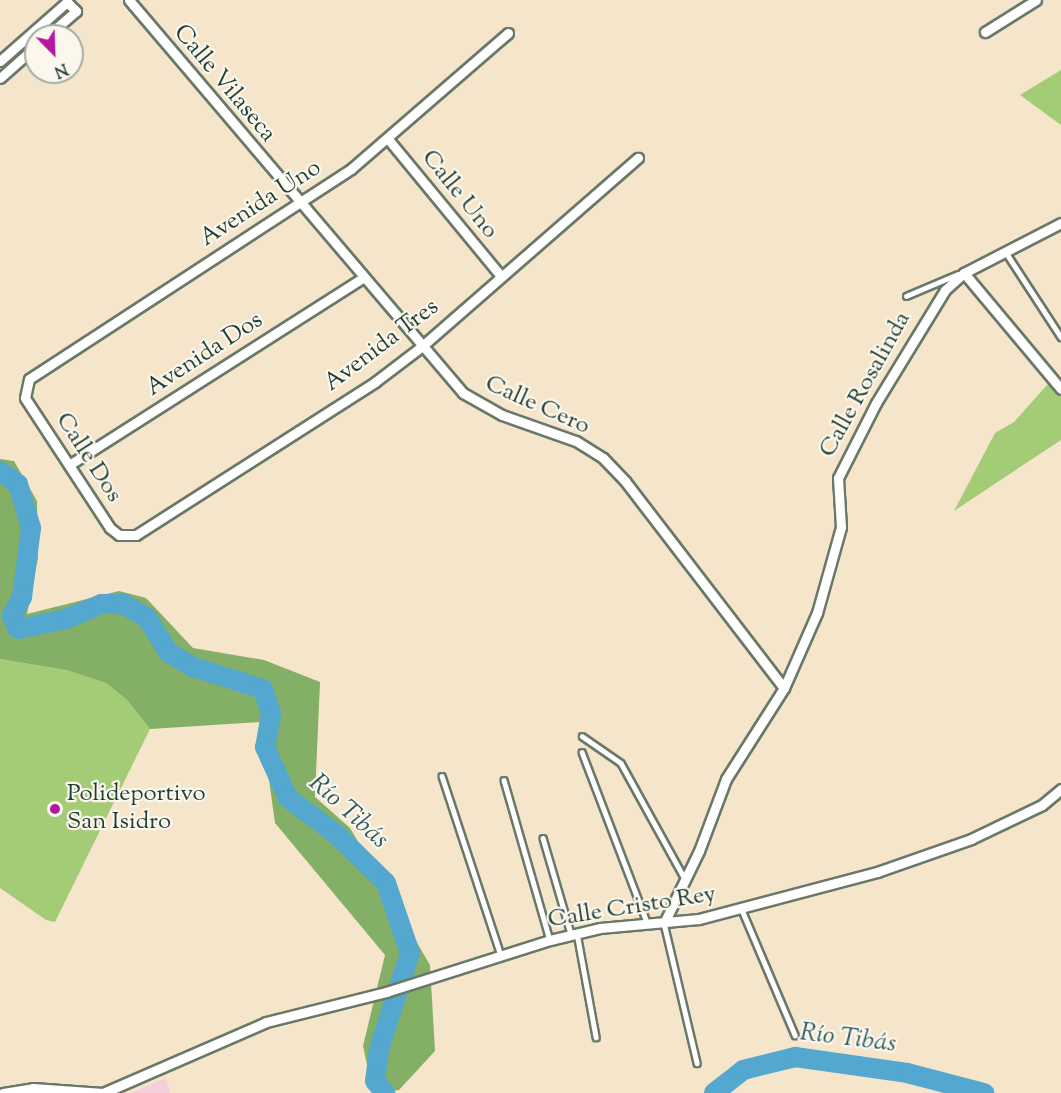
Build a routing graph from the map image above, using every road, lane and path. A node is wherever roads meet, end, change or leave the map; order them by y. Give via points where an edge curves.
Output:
1 (129, 0) edge
2 (1036, 0) edge
3 (76, 3) edge
4 (61, 24) edge
5 (985, 32) dead end
6 (508, 33) dead end
7 (24, 57) edge
8 (0, 61) edge
9 (0, 78) edge
10 (388, 139) junction
11 (638, 158) dead end
12 (267, 165) joint
13 (299, 203) junction
14 (1060, 226) edge
15 (1005, 251) junction
16 (964, 273) junction
17 (500, 275) junction
18 (362, 278) junction
19 (906, 296) dead end
20 (1061, 337) edge
21 (421, 347) junction
22 (1060, 386) edge
23 (25, 390) joint
24 (69, 465) junction
25 (129, 536) joint
26 (784, 688) junction
27 (582, 736) dead end
28 (582, 752) dead end
29 (442, 776) dead end
30 (504, 780) dead end
31 (1061, 789) edge
32 (543, 837) dead end
33 (685, 879) junction
34 (742, 910) junction
35 (664, 923) junction
36 (648, 925) junction
37 (574, 934) junction
38 (550, 940) junction
39 (501, 955) junction
40 (795, 1035) dead end
41 (596, 1037) dead end
42 (697, 1063) dead end
43 (3, 1093) edge
44 (103, 1093) edge

1 - 12 street, Calle Vilaseca
2 - 5 street
3 - 4 street via 76,11
3 - 8 street via 67,2
6 - 10 street, Avenida Uno
7 - 9 street
10 - 13 street, Avenida Uno via 351,170
10 - 17 street, Calle Uno
11 - 17 street, Avenida Tres
12 - 13 street, Calle Cero
13 - 18 street, Calle Cero
13 - 23 street, Avenida Uno via 54,360 29,379
14 - 15 street, Calle Rosalinda
15 - 16 street, Calle Rosalinda
15 - 20 lane
16 - 19 lane
16 - 22 street
16 - 26 street, Calle Rosalinda via 945,290 917,332 838,478 841,527 837,548 818,612
17 - 21 street, Avenida Tres
18 - 21 street, Calle Cero
18 - 24 street, Avenida Dos
21 - 25 street, Avenida Tres via 356,394
21 - 26 street, Calle Cero via 463,393 480,405 576,441 603,458 625,481
23 - 24 street, Calle Dos via 25,398
24 - 25 street, Calle Dos via 110,528
26 - 33 street, Calle Rosalinda via 726,779
27 - 33 lane via 621,763
28 - 36 lane
29 - 39 lane
30 - 38 lane
31 - 34 street, Calle Cristo Rey via 1042,805 971,838 877,872
32 - 37 lane
33 - 35 street, Calle Rosalinda
34 - 35 street, Calle Cristo Rey
34 - 40 lane
35 - 36 street, Calle Cristo Rey
35 - 42 lane
36 - 37 street, Calle Cristo Rey
37 - 38 street, Calle Cristo Rey
37 - 41 lane
38 - 39 street, Calle Cristo Rey
39 - 44 street, Calle Cristo Rey via 386,992 266,1022
43 - 44 street via 33,1088

